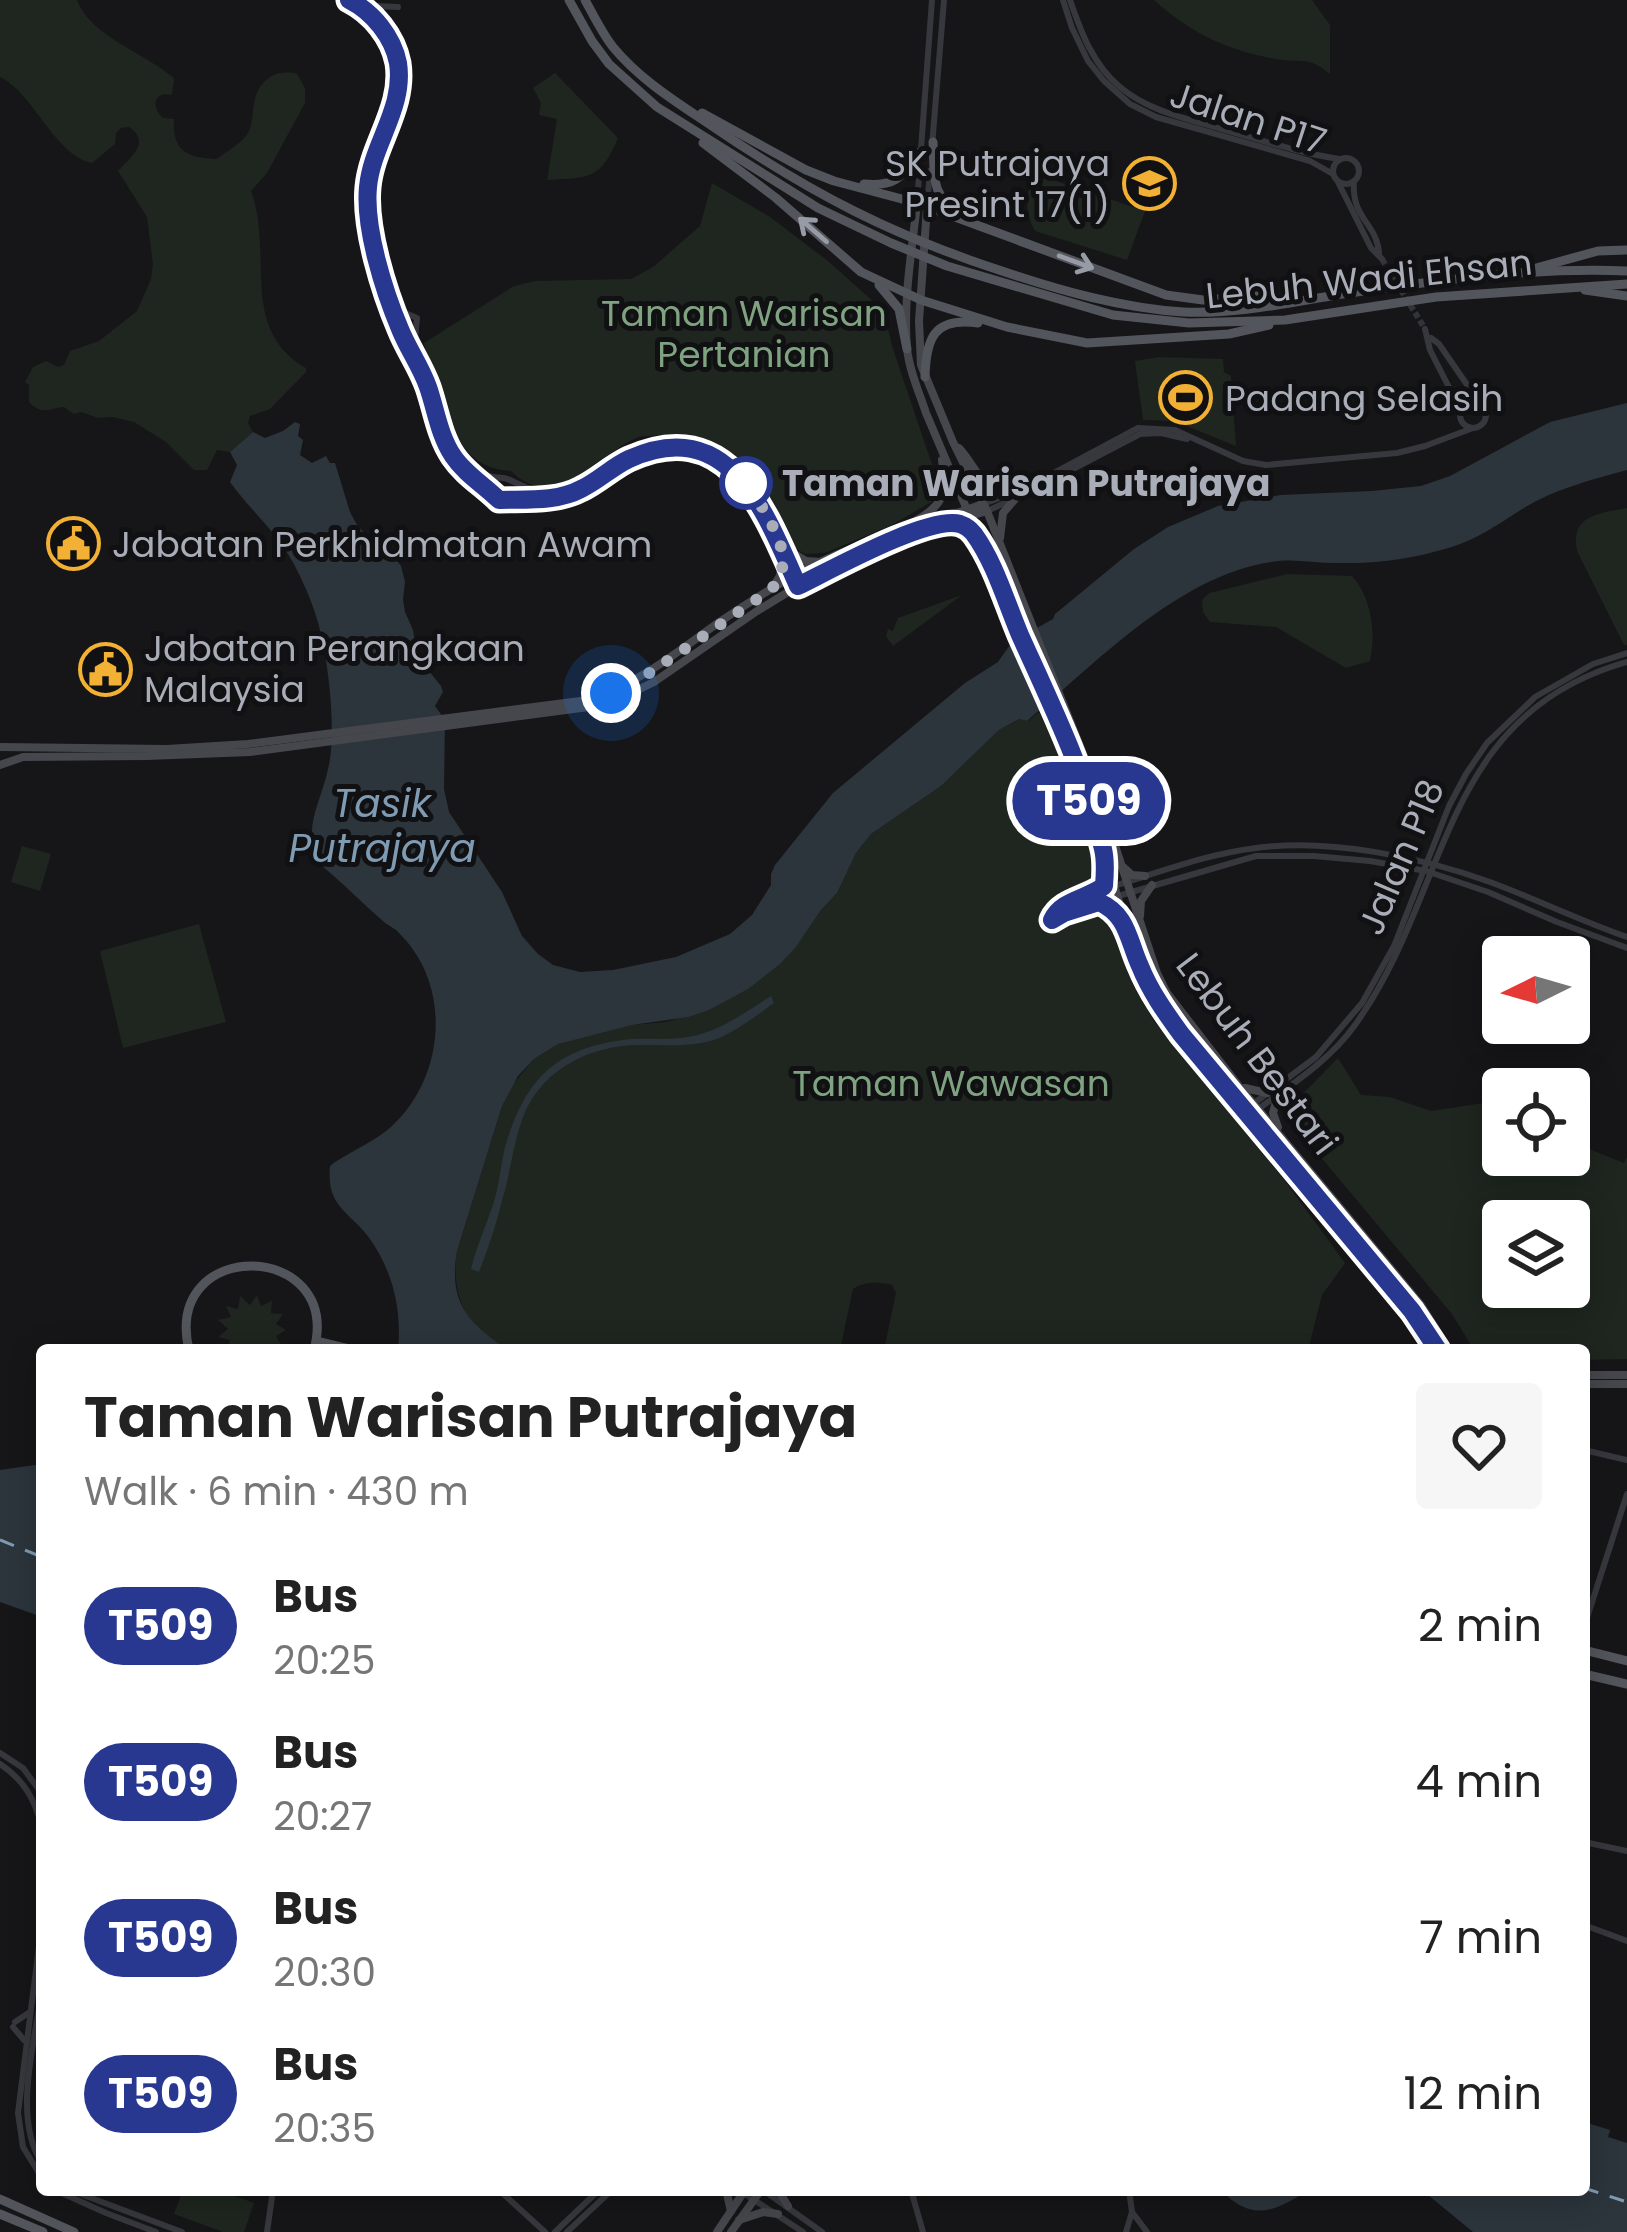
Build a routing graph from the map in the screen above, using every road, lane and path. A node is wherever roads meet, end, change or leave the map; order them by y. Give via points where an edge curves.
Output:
1 (349, 0) edge
2 (568, 0) edge
3 (585, 0) edge
4 (932, 0) edge
5 (944, 0) edge
6 (1066, 0) edge
7 (368, 6) edge
8 (388, 32) junction
9 (665, 94) junction
10 (657, 107) junction
11 (933, 142) junction
12 (920, 152) junction
13 (1339, 159) junction
14 (1335, 178) junction
15 (834, 181) junction
16 (1354, 181) junction
17 (922, 205) junction
18 (921, 219) junction
19 (1032, 246) junction
20 (1627, 250) edge
21 (1627, 271) edge
22 (1512, 275) junction
23 (874, 279) junction
24 (1627, 284) edge
25 (1559, 287) junction
26 (909, 296) junction
27 (1627, 296) edge
28 (921, 300) junction
29 (1304, 300) junction
30 (1285, 320) junction
31 (1007, 327) junction
32 (907, 349) junction
33 (925, 377) junction
34 (1481, 405) junction
35 (1461, 415) junction
36 (1473, 428) junction
37 (1457, 434) junction
38 (1110, 441) junction
39 (953, 442) junction
40 (940, 445) junction
41 (498, 479) junction
42 (513, 484) junction
43 (492, 491) junction
44 (1013, 496) junction
45 (508, 499) junction
46 (985, 507) junction
47 (969, 513) junction
48 (950, 523) junction
49 (898, 530) junction
50 (786, 552) junction
51 (1001, 552) junction
52 (820, 562) junction
53 (990, 566) junction
54 (798, 580) junction
55 (772, 589) junction
56 (1627, 653) edge
57 (1627, 662) edge
58 (491, 716) junction
59 (288, 743) junction
60 (0, 748) edge
61 (0, 765) edge
62 (1104, 853) junction
63 (1119, 860) junction
64 (1430, 868) junction
65 (1145, 876) junction
66 (1152, 885) junction
67 (1128, 887) junction
68 (1115, 891) junction
69 (1126, 925) junction
70 (1140, 927) junction
71 (1627, 937) edge
72 (1627, 948) edge
73 (1238, 1085) junction
74 (1273, 1094) junction
75 (1252, 1109) junction
76 (1280, 1134) junction
77 (188, 1344) edge
78 (316, 1344) edge
79 (1434, 1344) edge
80 (1445, 1344) edge
81 (1590, 1376) edge
82 (1627, 1380) edge
83 (1590, 1383) edge
84 (1590, 1451) edge
85 (1627, 1460) edge
86 (1627, 1494) edge
87 (1590, 1609) edge
88 (1590, 1652) edge
89 (1627, 1661) edge
90 (1590, 1675) edge
91 (1627, 1684) edge
92 (0, 1753) edge
93 (0, 1764) edge
94 (36, 1786) edge
95 (36, 1806) edge
96 (1590, 1843) edge
97 (1627, 1851) edge
98 (1590, 1927) edge
99 (1627, 1941) edge
100 (36, 1967) edge
101 (30, 2012) junction
102 (36, 2038) edge
103 (26, 2043) junction
104 (36, 2152) edge
105 (36, 2170) edge
106 (68, 2196) edge
107 (86, 2196) edge
108 (272, 2196) edge
109 (506, 2196) edge
110 (593, 2196) edge
111 (606, 2196) edge
112 (727, 2196) edge
113 (739, 2196) edge
114 (758, 2196) edge
115 (763, 2196) edge
116 (766, 2196) edge
117 (782, 2196) edge
118 (912, 2196) edge
119 (1130, 2196) edge
120 (0, 2199) edge
121 (788, 2206) junction
122 (731, 2212) junction
123 (1132, 2212) junction
124 (0, 2214) edge
125 (778, 2214) junction
126 (738, 2221) junction
127 (43, 2232) edge
128 (74, 2232) edge
129 (156, 2232) edge
130 (182, 2232) edge
131 (267, 2232) edge
132 (541, 2232) edge
133 (555, 2232) edge
134 (568, 2232) edge
135 (717, 2232) edge
136 (730, 2232) edge
137 (803, 2232) edge
138 (822, 2232) edge
139 (923, 2232) edge
140 (1126, 2232) edge
141 (1145, 2232) edge

1 - 7 street
2 - 10 main road, Lebuh Wadi Ehsan via 609,64
3 - 9 main road, Lebuh Wadi Ehsan via 613,47
4 - 12 street, Lebuh Bestari
5 - 11 street, Lebuh Bestari
6 - 13 street, Jalan P17 via 1100,65 1132,96
6 - 14 street, Jalan P17 via 1088,61 1130,104 1310,161
7 - 8 street
7 - 8 street
7 - 8 street via 397,7
8 - 41 street via 402,52 406,86 376,194 386,259 402,312 417,318 416,343 445,424 467,463
8 - 43 street via 399,88 367,194 378,257 451,453
9 - 15 main road
9 - 29 main road, Lebuh Wadi Ehsan via 823,197 1042,285 1183,312
23 -> 10 main road
10 - 30 main road, Lebuh Wadi Ehsan via 818,208 947,266 1113,315
11 - 17 street, Lebuh Bestari
11 - 19 main road via 942,201
12 - 15 main road via 894,181
12 - 17 street, Lebuh Bestari
13 - 14 street
13 - 16 street via 1358,165
14 - 16 street
14 - 16 street via 1380,256 1354,202
15 - 17 main road
17 - 18 main road, Lebuh Bestari
17 - 19 main road
18 - 26 main road, Lebuh Bestari
18 - 28 main road, Lebuh Bestari
19 -> 29 main road via 1166,295
20 - 22 main road
21 - 22 main road, Lebuh Wadi Ehsan
22 - 29 main road, Lebuh Wadi Ehsan
23 - 26 main road
23 - 32 main road via 899,308
24 - 25 main road, Lebuh Wadi Ehsan
25 - 27 main road
25 - 30 main road, Lebuh Wadi Ehsan
26 - 28 main road
26 - 32 main road, Lebuh Bestari
28 - 31 main road
28 - 33 main road, Lebuh Bestari
30 - 31 main road via 1229,334 1087,344
31 - 33 main road via 946,324 928,346
32 - 40 main road, Lebuh Bestari
33 - 39 main road, Lebuh Bestari
34 - 35 street via 1470,403
34 - 35 street via 1427,332
34 - 36 street via 1485,422
35 - 36 street
35 - 37 street
36 - 37 street
37 - 38 street via 1380,456 1266,465 1175,430 1132,430
38 - 44 street
38 - 44 street
39 - 44 main road via 990,489
39 - 46 main road, Lebuh Bestari
40 - 47 main road, Lebuh Bestari
40 - 49 main road via 943,497
41 - 42 street
41 - 43 street
42 - 45 street
42 - 50 street via 554,491 648,445 690,443 733,463 756,485
43 - 45 street
44 - 46 street
44 - 51 main road via 1000,522
45 - 50 street via 565,496 645,453 692,450 742,479
46 - 47 main road
46 - 51 main road, Lebuh Bestari
47 - 48 main road
47 - 49 main road
47 - 53 main road, Lebuh Bestari
48 - 53 main road via 973,532
48 - 54 main road
49 - 52 main road
50 - 52 main road
50 - 54 street
50 - 55 main road
51 - 63 main road, Lebuh Bestari
52 - 54 main road
53 - 62 main road, Lebuh Bestari via 1067,742
54 - 55 main road
54 - 58 main road via 616,700
55 - 58 main road via 611,693
56 - 64 street, Jalan P18 via 1534,697 1487,743 1449,806
57 - 64 street, Jalan P18 via 1540,704 1500,740
58 - 59 main road
59 - 60 main road
59 - 61 main road via 220,754 23,757
62 - 68 main road, Lebuh Bestari
62 - 69 main road via 1096,898
63 - 65 main road
63 - 67 main road, Lebuh Bestari
64 - 65 street via 1359,850 1262,847
64 - 66 street via 1256,856
64 - 71 street via 1492,883
64 - 72 street
64 - 74 street, Jalan P18 via 1400,949 1353,1028
65 - 67 street
66 - 67 street
66 - 70 main road
67 - 68 street
67 - 70 main road, Lebuh Bestari
68 - 69 main road, Lebuh Bestari
69 - 75 main road, Lebuh Bestari via 1159,1003
70 - 73 main road, Lebuh Bestari via 1167,993
73 - 74 main road
73 - 75 main road, Lebuh Bestari
74 - 75 street, Jalan P18
74 - 76 main road
75 - 76 main road, Lebuh Bestari
75 - 79 main road, Lebuh Bestari
76 - 80 main road, Lebuh Bestari
77 - 78 main road via 188,1314 200,1288 248,1264 282,1271 303,1289
81 - 82 main road
82 - 83 main road
84 - 85 street
86 - 87 street
88 - 89 main road
90 - 91 main road
92 - 94 street
93 - 95 street
96 - 97 street
98 - 99 street
100 - 101 street
101 - 103 street
101 - 103 street via 14,2025
102 - 104 street via 26,2118
103 - 105 street via 19,2130
106 - 129 street
107 - 130 street
108 - 131 street
109 - 132 street
110 - 133 street
111 - 134 street
112 - 122 main road
113 - 122 main road
114 - 126 main road
115 - 125 street
116 - 121 street
117 - 121 main road
118 - 139 street
119 - 123 street
120 - 128 main road
121 - 138 street
122 - 135 main road
123 - 140 street
123 - 141 street
124 - 127 main road
125 - 126 main road
125 - 137 street
126 - 136 main road

